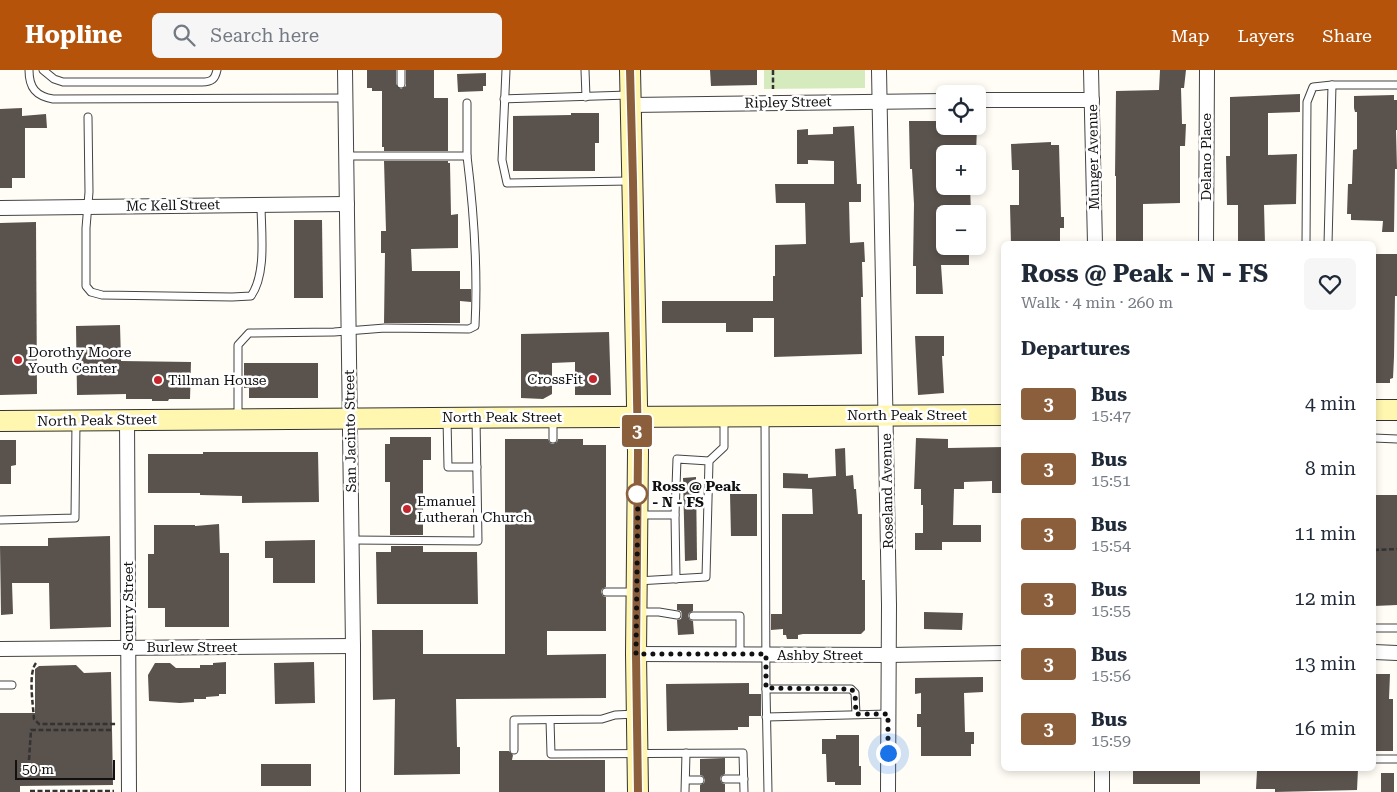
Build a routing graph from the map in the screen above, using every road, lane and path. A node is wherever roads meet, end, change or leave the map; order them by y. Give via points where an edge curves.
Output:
1 (29, 70) edge
2 (44, 70) edge
3 (217, 70) edge
4 (345, 70) edge
5 (401, 70) edge
6 (506, 70) edge
7 (585, 70) edge
8 (630, 70) edge
9 (773, 70) edge
10 (879, 70) edge
11 (1091, 70) edge
12 (1207, 70) edge
13 (401, 84) dead end
14 (1332, 85) junction
15 (1397, 86) edge
16 (773, 89) dead end
17 (586, 97) junction
18 (345, 98) junction
19 (504, 99) junction
20 (631, 100) junction
21 (936, 100) edge
22 (986, 100) edge
23 (1092, 100) junction
24 (878, 101) junction
25 (467, 103) dead end
26 (88, 117) dead end
27 (346, 156) junction
28 (467, 156) junction
29 (633, 181) junction
30 (261, 204) junction
31 (347, 204) junction
32 (88, 205) junction
33 (0, 208) edge
34 (1095, 241) edge
35 (1206, 241) edge
36 (1306, 241) edge
37 (1328, 241) edge
38 (349, 331) junction
39 (1376, 410) edge
40 (1397, 410) edge
41 (1001, 415) edge
42 (724, 416) junction
43 (765, 416) junction
44 (885, 416) junction
45 (447, 417) junction
46 (238, 418) junction
47 (350, 418) junction
48 (476, 418) junction
49 (553, 418) junction
50 (637, 418) junction
51 (127, 419) junction
52 (76, 420) junction
53 (0, 421) edge
54 (1376, 438) edge
55 (553, 439) dead end
56 (1397, 439) edge
57 (709, 461) junction
58 (477, 467) junction
59 (637, 515) junction
60 (675, 515) junction
61 (0, 520) edge
62 (352, 540) junction
63 (1397, 549) edge
64 (1376, 550) edge
65 (676, 580) junction
66 (637, 587) junction
67 (606, 592) dead end
68 (637, 612) junction
69 (677, 615) dead end
70 (693, 616) dead end
71 (1376, 628) edge
72 (1397, 628) edge
73 (353, 646) junction
74 (0, 648) edge
75 (128, 648) junction
76 (1001, 652) edge
77 (1376, 652) edge
78 (1397, 653) edge
79 (636, 654) junction
80 (766, 654) junction
81 (740, 655) junction
82 (888, 655) junction
83 (36, 659) dead end
84 (0, 685) edge
85 (12, 685) dead end
86 (766, 688) junction
87 (637, 714) junction
88 (856, 714) junction
89 (888, 714) junction
90 (766, 717) junction
91 (550, 720) junction
92 (119, 724) dead end
93 (111, 730) dead end
94 (514, 750) dead end
95 (638, 753) junction
96 (686, 753) junction
97 (1376, 759) edge
98 (1397, 759) edge
99 (29, 760) dead end
100 (1102, 771) edge
101 (725, 779) dead end
102 (744, 779) junction
103 (686, 780) junction
104 (700, 780) dead end
105 (30, 791) edge
106 (114, 791) edge
107 (129, 792) edge
108 (353, 792) edge
109 (638, 792) edge
110 (685, 792) edge
111 (744, 792) edge
112 (768, 792) edge
113 (888, 792) edge
114 (1102, 792) edge

1 - 18 lane via 33,89 42,97 53,100
2 - 3 lane via 54,80 63,82 210,82
4 - 18 street, San Jacinto Street
5 - 13 lane
6 - 19 lane
7 - 17 lane
8 - 20 main road
9 - 16 path
10 - 24 street, Roseland Avenue
11 - 23 street, Munger Avenue
12 - 35 street, Delano Place
14 - 15 lane
14 - 36 lane via 1313,88 1308,102
14 - 37 lane
17 - 19 lane
17 - 20 lane
18 - 27 street, San Jacinto Street
19 - 29 lane via 502,160 506,183
20 - 24 street, Ripley Street
20 - 29 main road
21 - 24 street, Ripley Street
22 - 23 street
23 - 34 street, Munger Avenue
24 - 44 street, Roseland Avenue
25 - 28 lane
26 - 32 lane
27 - 28 lane
27 - 31 street, San Jacinto Street
28 - 38 lane via 477,287 475,326 468,329
29 - 50 main road
30 - 31 street, Mc Kell Street
30 - 32 street, Mc Kell Street
30 - 32 lane via 262,267 251,296 232,297 91,292 86,286
31 - 38 street, San Jacinto Street
32 - 33 street, Mc Kell Street
38 - 46 lane via 249,333 238,345
38 - 47 street, San Jacinto Street
39 - 40 main road
41 - 44 main road, North Peak Street
42 - 43 main road, North Peak Street
42 - 50 main road, North Peak Street
42 - 57 lane via 724,447
43 - 44 main road, North Peak Street
43 - 80 lane
44 - 82 street, Roseland Avenue via 890,605
45 - 47 main road, North Peak Street
45 - 48 main road, North Peak Street
45 - 58 lane via 448,467
46 - 47 main road, North Peak Street
46 - 51 main road, North Peak Street
47 - 62 street, San Jacinto Street
48 - 49 main road, North Peak Street
48 - 58 lane
49 - 50 main road, North Peak Street
49 - 55 lane
50 - 59 main road
51 - 52 main road, North Peak Street
51 - 75 street, Scurry Street
52 - 53 main road, North Peak Street
52 - 61 lane via 76,518
54 - 56 lane
57 - 60 lane via 677,459
57 - 65 lane via 706,577
58 - 62 lane via 478,541
59 - 60 lane
59 - 66 main road
60 - 65 lane
62 - 73 street, San Jacinto Street
63 - 64 path
65 - 66 lane
66 - 67 lane
66 - 68 main road
68 - 69 lane
68 - 79 main road
70 - 81 lane via 740,616
71 - 72 lane
73 - 75 street, Burlew Street
73 - 108 street, San Jacinto Street
74 - 75 street, Burlew Street
75 - 107 street, Scurry Street
76 - 82 street, Ashby Street
77 - 78 street
79 - 81 street, Ashby Street
79 - 87 main road
80 - 81 street, Ashby Street
80 - 82 street, Ashby Street
80 - 86 lane
82 - 89 street, Roseland Avenue
83 - 92 path via 32,668 32,692 34,719 39,724
84 - 85 lane
86 - 88 lane via 851,689 855,693
86 - 90 lane
87 - 91 lane via 602,719
87 - 95 main road
88 - 89 lane
88 - 90 lane
89 - 113 street, Roseland Avenue
90 - 112 lane
91 - 94 lane via 514,720
91 - 95 lane via 550,754
93 - 99 path via 31,730
95 - 96 lane
95 - 109 main road
96 - 102 lane via 744,753
96 - 103 lane
97 - 98 lane
100 - 114 street
101 - 102 lane
102 - 111 lane
103 - 104 lane
103 - 110 lane
105 - 106 path

